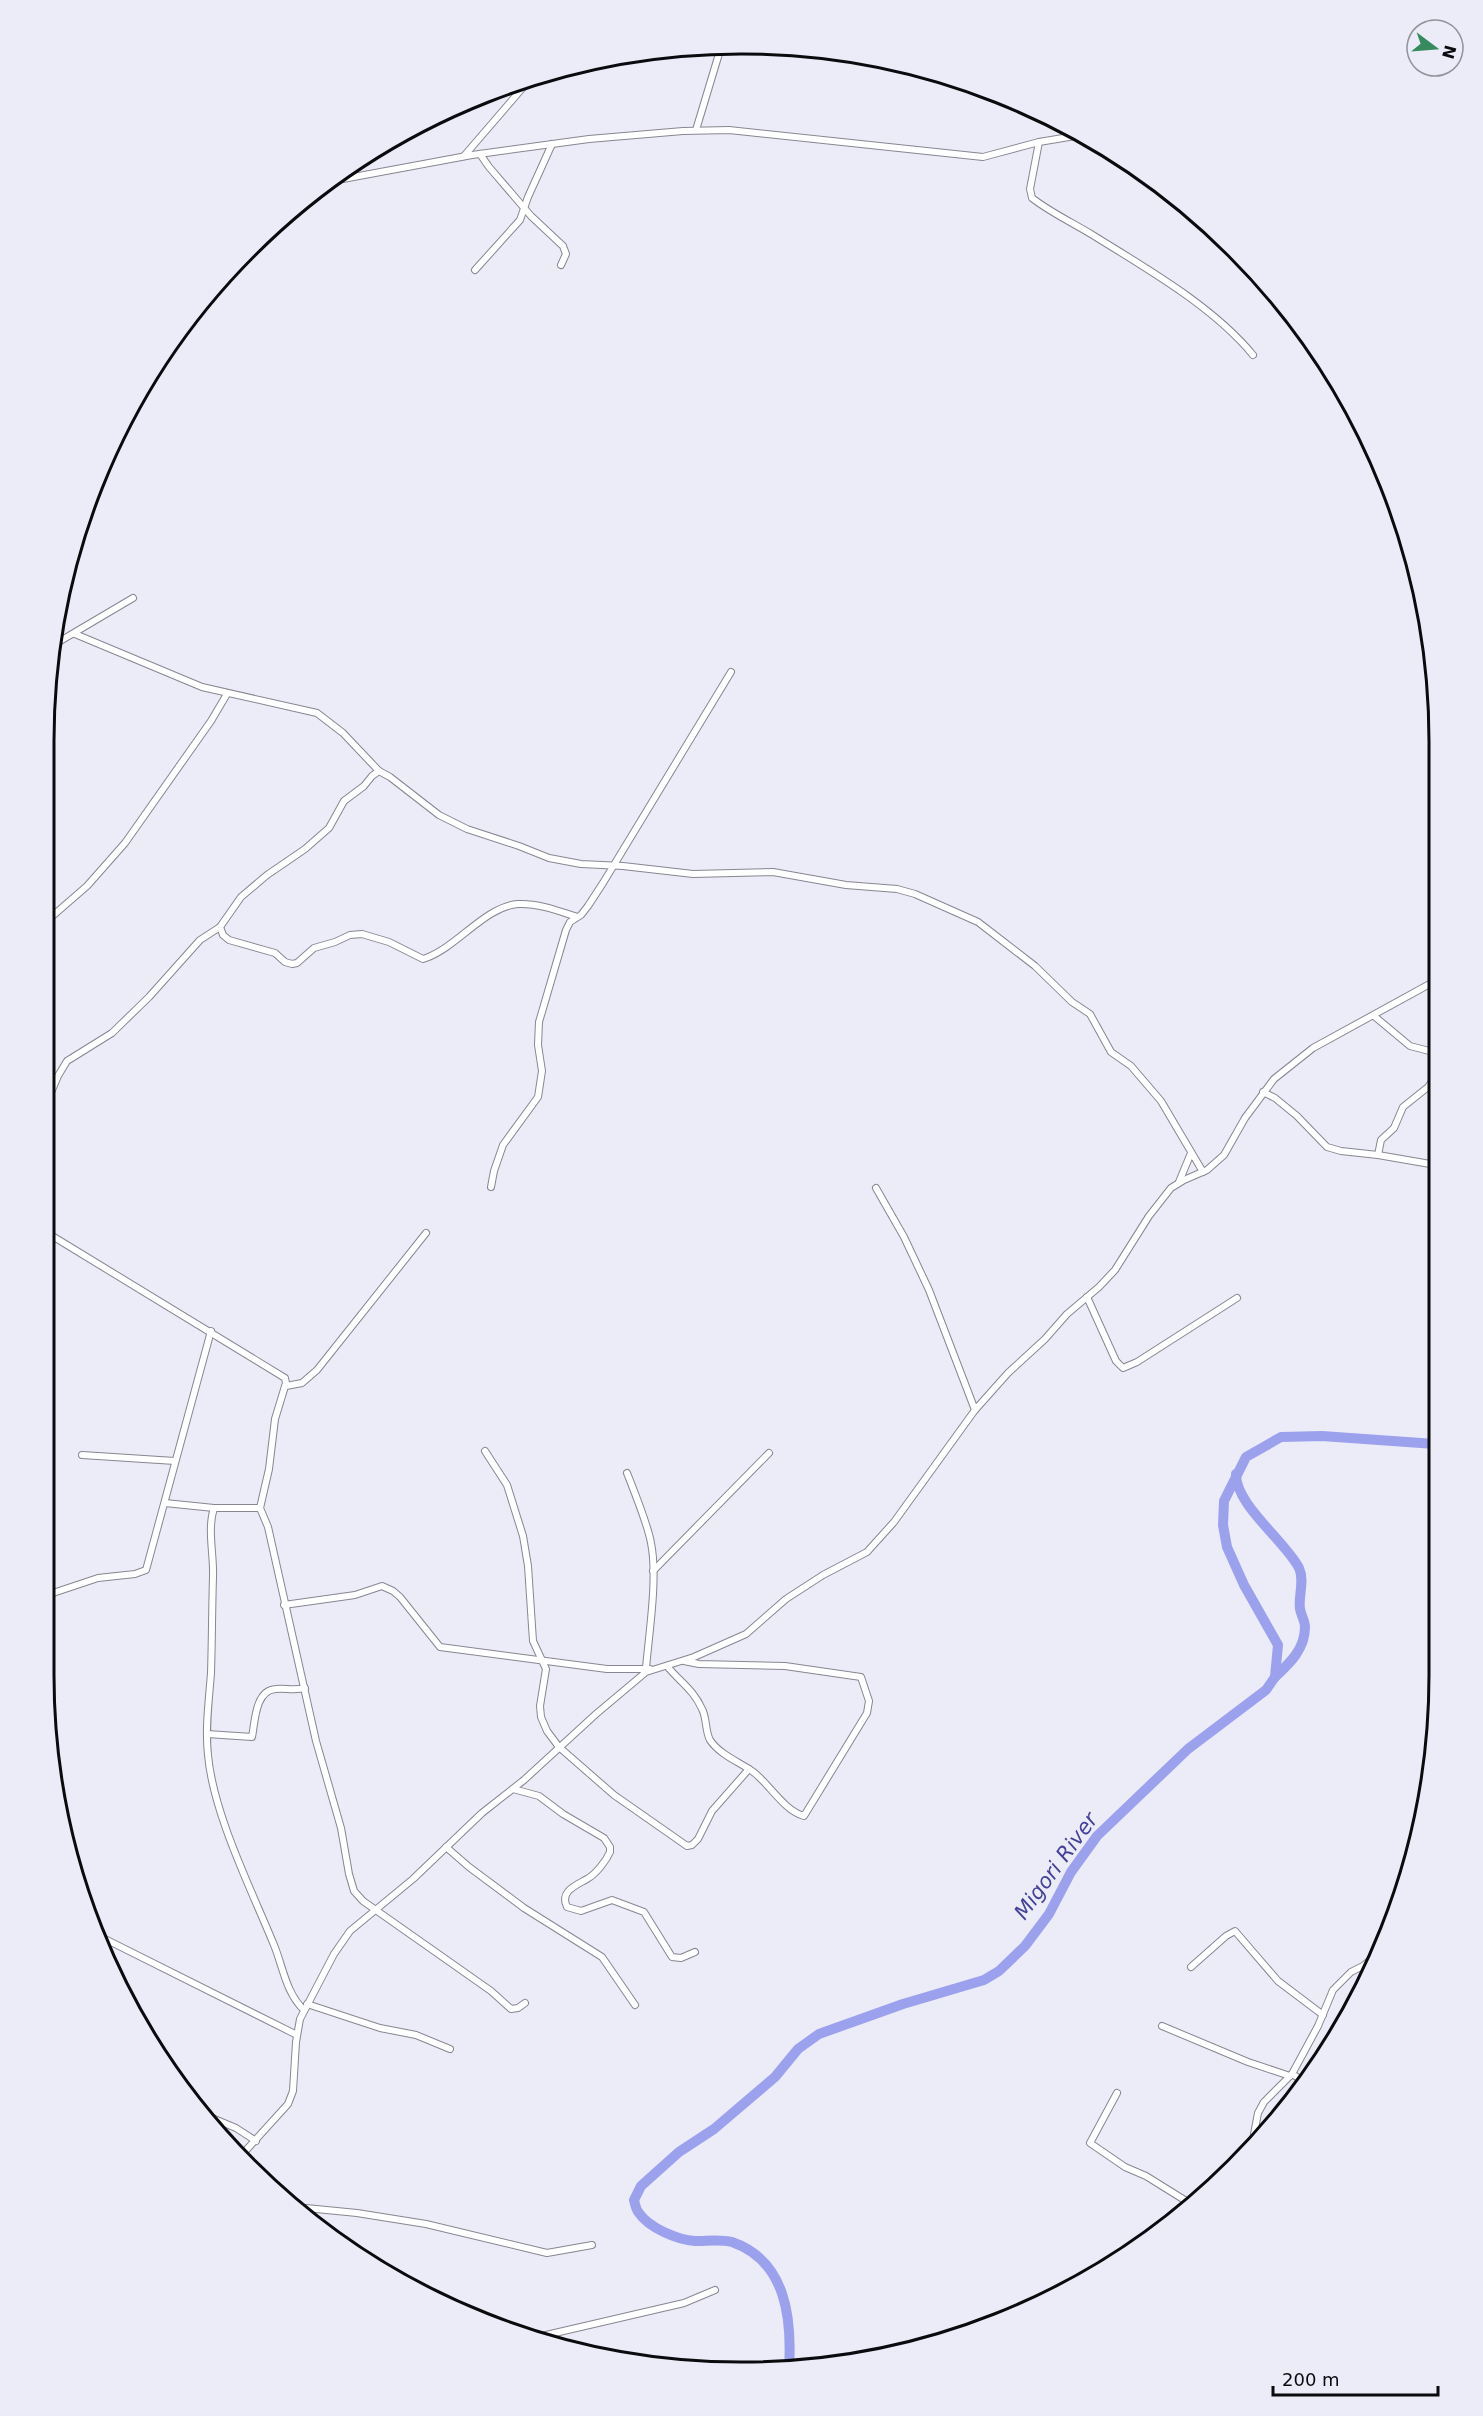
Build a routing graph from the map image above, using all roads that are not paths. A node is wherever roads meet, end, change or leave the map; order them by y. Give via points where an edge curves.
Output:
1 (719, 55) edge
2 (520, 90) edge
3 (696, 130) junction
4 (1069, 137) edge
5 (1039, 142) junction
6 (552, 144) junction
7 (480, 154) junction
8 (463, 156) junction
9 (349, 178) edge
10 (525, 209) junction
11 (561, 265) dead end
12 (475, 270) dead end
13 (1253, 355) dead end
14 (133, 598) dead end
15 (75, 634) junction
16 (62, 641) edge
17 (731, 672) dead end
18 (227, 694) junction
19 (379, 771) junction
20 (613, 866) junction
21 (54, 915) edge
22 (577, 917) junction
23 (220, 927) junction
24 (1429, 985) edge
25 (1374, 1016) junction
26 (1429, 1051) edge
27 (54, 1086) edge
28 (1429, 1086) edge
29 (1263, 1092) junction
30 (1191, 1153) junction
31 (1378, 1155) junction
32 (1429, 1165) edge
33 (1203, 1172) junction
34 (1179, 1182) junction
35 (491, 1187) dead end
36 (876, 1188) dead end
37 (426, 1233) dead end
38 (54, 1236) edge
39 (1087, 1297) junction
40 (1237, 1298) dead end
41 (211, 1331) junction
42 (286, 1386) junction
43 (975, 1410) junction
44 (485, 1451) dead end
45 (769, 1453) dead end
46 (82, 1455) dead end
47 (175, 1461) junction
48 (627, 1473) dead end
49 (165, 1503) junction
50 (214, 1508) junction
51 (260, 1508) junction
52 (653, 1571) junction
53 (54, 1593) edge
54 (284, 1605) junction
55 (543, 1659) junction
56 (683, 1661) junction
57 (667, 1666) junction
58 (646, 1668) junction
59 (657, 1669) junction
60 (305, 1688) junction
61 (207, 1734) junction
62 (559, 1747) junction
63 (749, 1769) junction
64 (513, 1789) junction
65 (446, 1847) junction
66 (375, 1909) junction
67 (107, 1940) edge
68 (695, 1952) dead end
69 (1365, 1965) edge
70 (1191, 1967) dead end
71 (525, 2003) dead end
72 (635, 2005) dead end
73 (305, 2007) junction
74 (1323, 2015) junction
75 (1162, 2026) dead end
76 (297, 2035) junction
77 (450, 2049) dead end
78 (1291, 2075) junction
79 (1297, 2078) edge
80 (1117, 2093) dead end
81 (219, 2121) edge
82 (1254, 2132) edge
83 (256, 2141) junction
84 (246, 2151) edge
85 (1184, 2200) edge
86 (309, 2208) edge
87 (592, 2246) dead end
88 (714, 2290) dead end
89 (549, 2334) edge

1 - 3 street
2 - 8 street
3 - 5 street via 796,136 975,157
3 - 6 street
4 - 5 street
5 - 13 street via 1030,189 1032,198 1181,291 1223,324
6 - 7 street
6 - 10 street
7 - 8 street
7 - 10 street
8 - 9 street
10 - 11 street via 563,246 566,254
10 - 12 street via 515,227
14 - 15 street
15 - 16 street
15 - 18 street via 175,677
17 - 20 street
18 - 19 street via 317,713
18 - 21 street via 125,843
19 - 20 street via 434,812 467,829 549,858
19 - 23 street via 344,801 326,832 241,897
20 - 22 street
20 - 30 street via 702,875 773,872 897,889 978,922 1090,1014 1111,1052 1131,1066 1161,1101
22 - 23 street via 517,904 493,914 426,958 416,957 389,942 356,934 314,948 292,964 275,952 229,940
22 - 35 street via 566,930 539,1022 542,1071 538,1096 504,1145
23 - 27 street via 200,940 112,1033 67,1061
24 - 25 street
25 - 26 street via 1410,1046
25 - 29 street via 1313,1047
28 - 31 street via 1403,1107 1394,1128 1381,1140
29 - 31 street via 1297,1116 1328,1147
29 - 33 street via 1224,1155
30 - 33 street
30 - 34 street
31 - 32 street
33 - 34 street
34 - 39 street via 1149,1216 1114,1270
36 - 43 street via 929,1290
37 - 42 street via 317,1370 302,1383
38 - 41 street
39 - 40 street via 1116,1361 1123,1368
39 - 43 street
41 - 42 street via 282,1375
41 - 47 street
42 - 51 street via 277,1411
43 - 56 street via 867,1552 786,1599 746,1634
44 - 55 street via 507,1485 520,1522 528,1566 533,1641
45 - 52 street
46 - 47 street
47 - 49 street
48 - 52 street via 649,1533
49 - 50 street
49 - 53 street via 145,1572 98,1578
50 - 51 street
50 - 61 street
51 - 54 street via 268,1527
52 - 58 street
54 - 55 street via 355,1596 384,1586 404,1600 440,1647
54 - 60 street
55 - 58 street via 607,1669
55 - 62 street via 546,1668 541,1717
56 - 57 street
56 - 63 street via 796,1667 861,1677 869,1701 867,1713 804,1816
57 - 59 street
57 - 63 street via 699,1702 711,1741
58 - 59 street
59 - 62 street via 632,1683
60 - 61 street via 266,1692 257,1708 252,1737
60 - 66 street via 341,1828 351,1884 359,1897
61 - 73 street via 209,1763 222,1815 288,1986 295,2001
62 - 63 street via 624,1804 687,1846 698,1839 712,1811
62 - 64 street
64 - 65 street
64 - 68 street via 539,1796 609,1844 610,1852 601,1864 566,1894 567,1907 581,1911 608,1900 618,1901 646,1914 672,1957
65 - 66 street
65 - 72 street via 524,1908 602,1957
66 - 71 street via 511,2009
66 - 73 street via 339,1946
67 - 76 street
69 - 74 street via 1335,1987
70 - 74 street via 1235,1931 1278,1982
73 - 76 street
73 - 77 street via 416,2035
74 - 78 street
75 - 78 street via 1248,2062
76 - 83 street via 291,2097
78 - 79 street
78 - 82 street via 1264,2102
80 - 85 street via 1090,2143
81 - 83 street
83 - 84 street
86 - 87 street via 402,2220 547,2253
88 - 89 street via 684,2303

